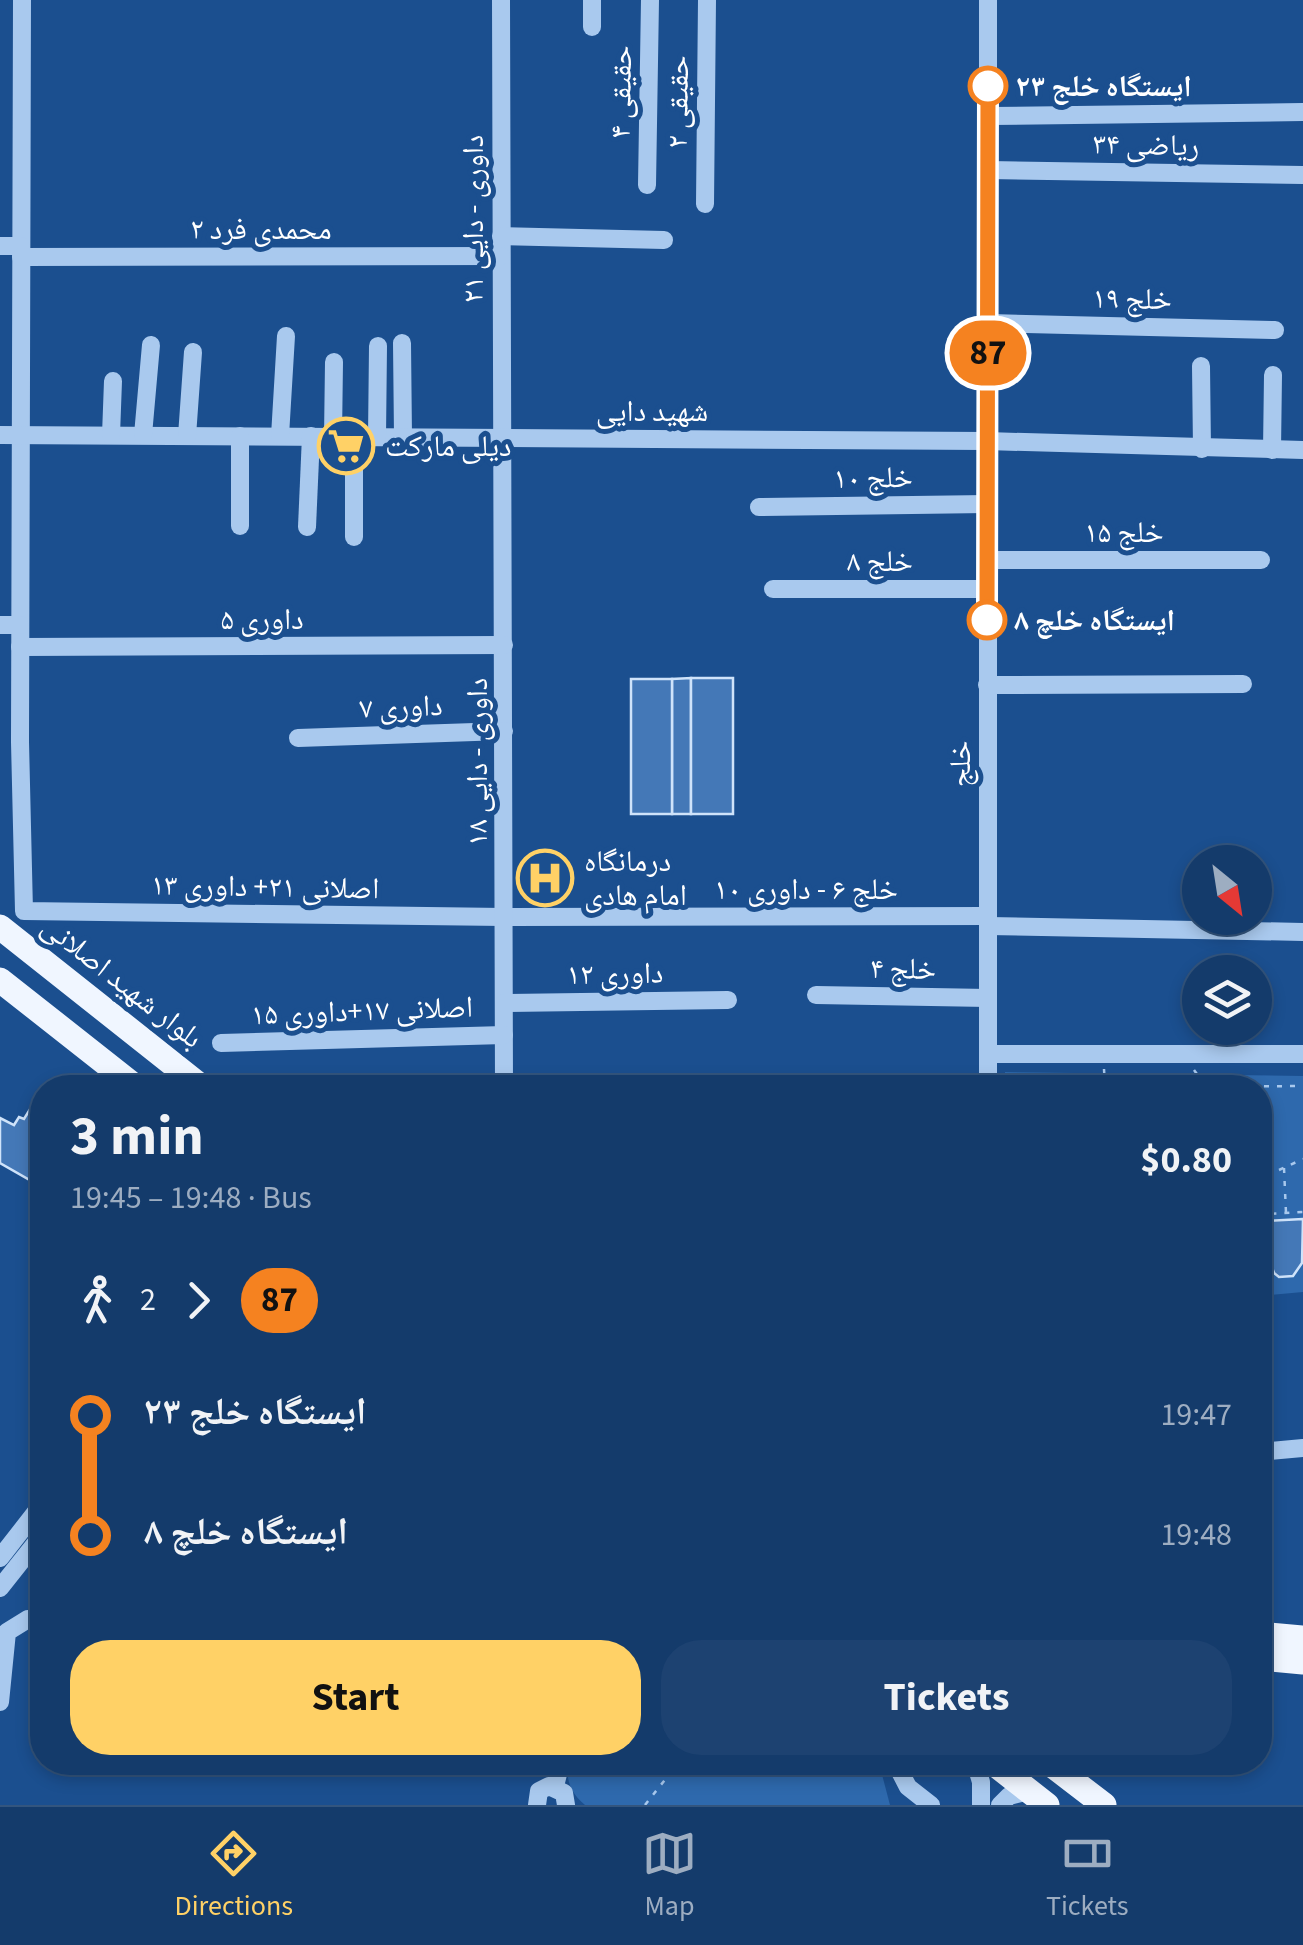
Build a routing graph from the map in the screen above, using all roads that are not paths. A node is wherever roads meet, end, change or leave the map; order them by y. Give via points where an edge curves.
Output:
1 (22, 0) edge
2 (501, 0) edge
3 (592, 0) edge
4 (650, 0) edge
5 (707, 0) edge
6 (988, 0) edge
7 (592, 26) dead end
8 (1303, 112) edge
9 (988, 116) junction
10 (988, 170) junction
11 (1303, 175) edge
12 (648, 185) dead end
13 (705, 204) dead end
14 (501, 236) junction
15 (664, 240) dead end
16 (0, 246) edge
17 (21, 252) junction
18 (501, 256) junction
19 (988, 323) junction
20 (1276, 330) dead end
21 (286, 336) dead end
22 (402, 342) dead end
23 (150, 345) dead end
24 (378, 346) dead end
25 (194, 352) dead end
26 (334, 362) dead end
27 (1201, 366) dead end
28 (1273, 375) dead end
29 (113, 381) dead end
30 (0, 434) edge
31 (21, 435) junction
32 (111, 435) junction
33 (144, 436) junction
34 (188, 436) junction
35 (240, 436) junction
36 (280, 436) junction
37 (312, 436) junction
38 (354, 436) junction
39 (334, 437) junction
40 (378, 437) junction
41 (403, 437) junction
42 (500, 438) junction
43 (987, 441) junction
44 (1202, 449) junction
45 (1272, 450) junction
46 (1303, 450) edge
47 (987, 504) junction
48 (759, 507) dead end
49 (240, 526) dead end
50 (307, 527) dead end
51 (354, 537) dead end
52 (988, 560) junction
53 (1261, 560) dead end
54 (987, 588) junction
55 (774, 589) dead end
56 (0, 625) edge
57 (20, 625) junction
58 (504, 645) junction
59 (20, 647) junction
60 (1242, 684) dead end
61 (988, 685) junction
62 (504, 732) junction
63 (298, 738) dead end
64 (504, 917) junction
65 (988, 921) junction
66 (0, 928) edge
67 (1303, 932) edge
68 (0, 980) edge
69 (816, 995) dead end
70 (988, 998) junction
71 (728, 1000) dead end
72 (504, 1003) junction
73 (504, 1035) junction
74 (221, 1043) dead end
75 (988, 1054) junction
76 (1303, 1054) edge
77 (121, 1075) edge
78 (187, 1075) edge
79 (504, 1075) edge
80 (988, 1075) edge
81 (1303, 1448) edge
82 (1272, 1451) edge
83 (30, 1519) edge
84 (30, 1550) edge
85 (0, 1558) edge
86 (0, 1588) edge
87 (30, 1620) edge
88 (1272, 1635) edge
89 (1303, 1638) edge
90 (1272, 1659) edge
91 (1303, 1662) edge
92 (0, 1702) edge
93 (902, 1775) edge
94 (979, 1775) edge
95 (1009, 1775) edge
96 (1065, 1775) edge
97 (1038, 1798) edge
98 (565, 1799) edge
99 (537, 1805) edge
100 (931, 1805) edge
101 (981, 1805) edge
102 (1000, 1805) edge
103 (1104, 1805) edge

1 - 17 street
2 - 14 street, داوری - دایی ۲۱
3 - 7 street
4 - 12 street, حقیقی ۴
5 - 13 street, حقیقی ۲
6 - 9 street
8 - 9 street
9 - 10 street
10 - 11 street, ریاضی ۳۴
10 - 19 street, خلج
14 - 15 street
14 - 18 street, داوری - دایی ۲۱
16 - 17 street, محمدی فرد ۲
17 - 18 street, محمدی فرد ۲
17 - 31 street
18 - 42 street, داوری - دایی ۲۱
19 - 20 street, خلج ۱۹
19 - 43 street, خلج
21 - 36 street
22 - 41 street
23 - 33 street
24 - 40 street
25 - 34 street
26 - 39 street
27 - 44 street
28 - 45 street
29 - 32 street
30 - 31 street, شهید دایی
31 - 32 street, شهید دایی
31 - 57 street
32 - 33 street, شهید دایی
33 - 34 street, شهید دایی
34 - 35 street, شهید دایی
35 - 36 street, شهید دایی
35 - 49 street
36 - 37 street, شهید دایی
37 - 39 street, شهید دایی
37 - 50 street
38 - 39 street, شهید دایی
38 - 40 street, شهید دایی
38 - 51 street
40 - 41 street, شهید دایی
41 - 42 street, شهید دایی
42 - 43 street, شهید دایی
42 - 58 street, داوری - دایی ۱۸
43 - 44 street, شهید دایی
43 - 47 street, خلج
44 - 45 street, شهید دایی
45 - 46 street, شهید دایی
47 - 48 street, خلج ۱۰
47 - 52 street, خلج
52 - 53 street, خلج ۱۵
52 - 54 street, خلج
54 - 55 street, خلج ۸
54 - 61 street, خلج
56 - 57 street
57 - 59 street
58 - 59 street, داوری ۵
58 - 62 street, داوری - دایی ۱۸
59 - 64 street, اصلانی ۲۱+ داوری ۱۳ via 24,912
60 - 61 street
61 - 65 street, خلج
62 - 63 street, داوری ۷
62 - 64 street, داوری - دایی ۱۸
64 - 65 street, خلج ۶ - داوری ۱۰
64 - 72 street, داوری - دایی ۱۸
65 - 67 street, خلج ۶ - داوری ۱۰
65 - 70 street, خلج
66 - 78 main road, بلوار شهید اصلانی
68 - 77 main road
69 - 70 street, خلج ۴
70 - 75 street, خلج
71 - 72 street, داوری ۱۲
72 - 73 street, داوری - دایی ۱۸
73 - 74 street, اصلانی ۱۷+داوری ۱۵
73 - 79 street, داوری - دایی ۱۸
75 - 76 street
75 - 80 street, خلج
81 - 82 street
83 - 85 street
84 - 86 street
87 - 92 street via 7,1632
88 - 89 main road
90 - 91 main road
93 - 100 street
94 - 101 street
95 - 97 main road
96 - 103 main road
97 - 102 street via 1010,1796
98 - 99 street via 540,1791

